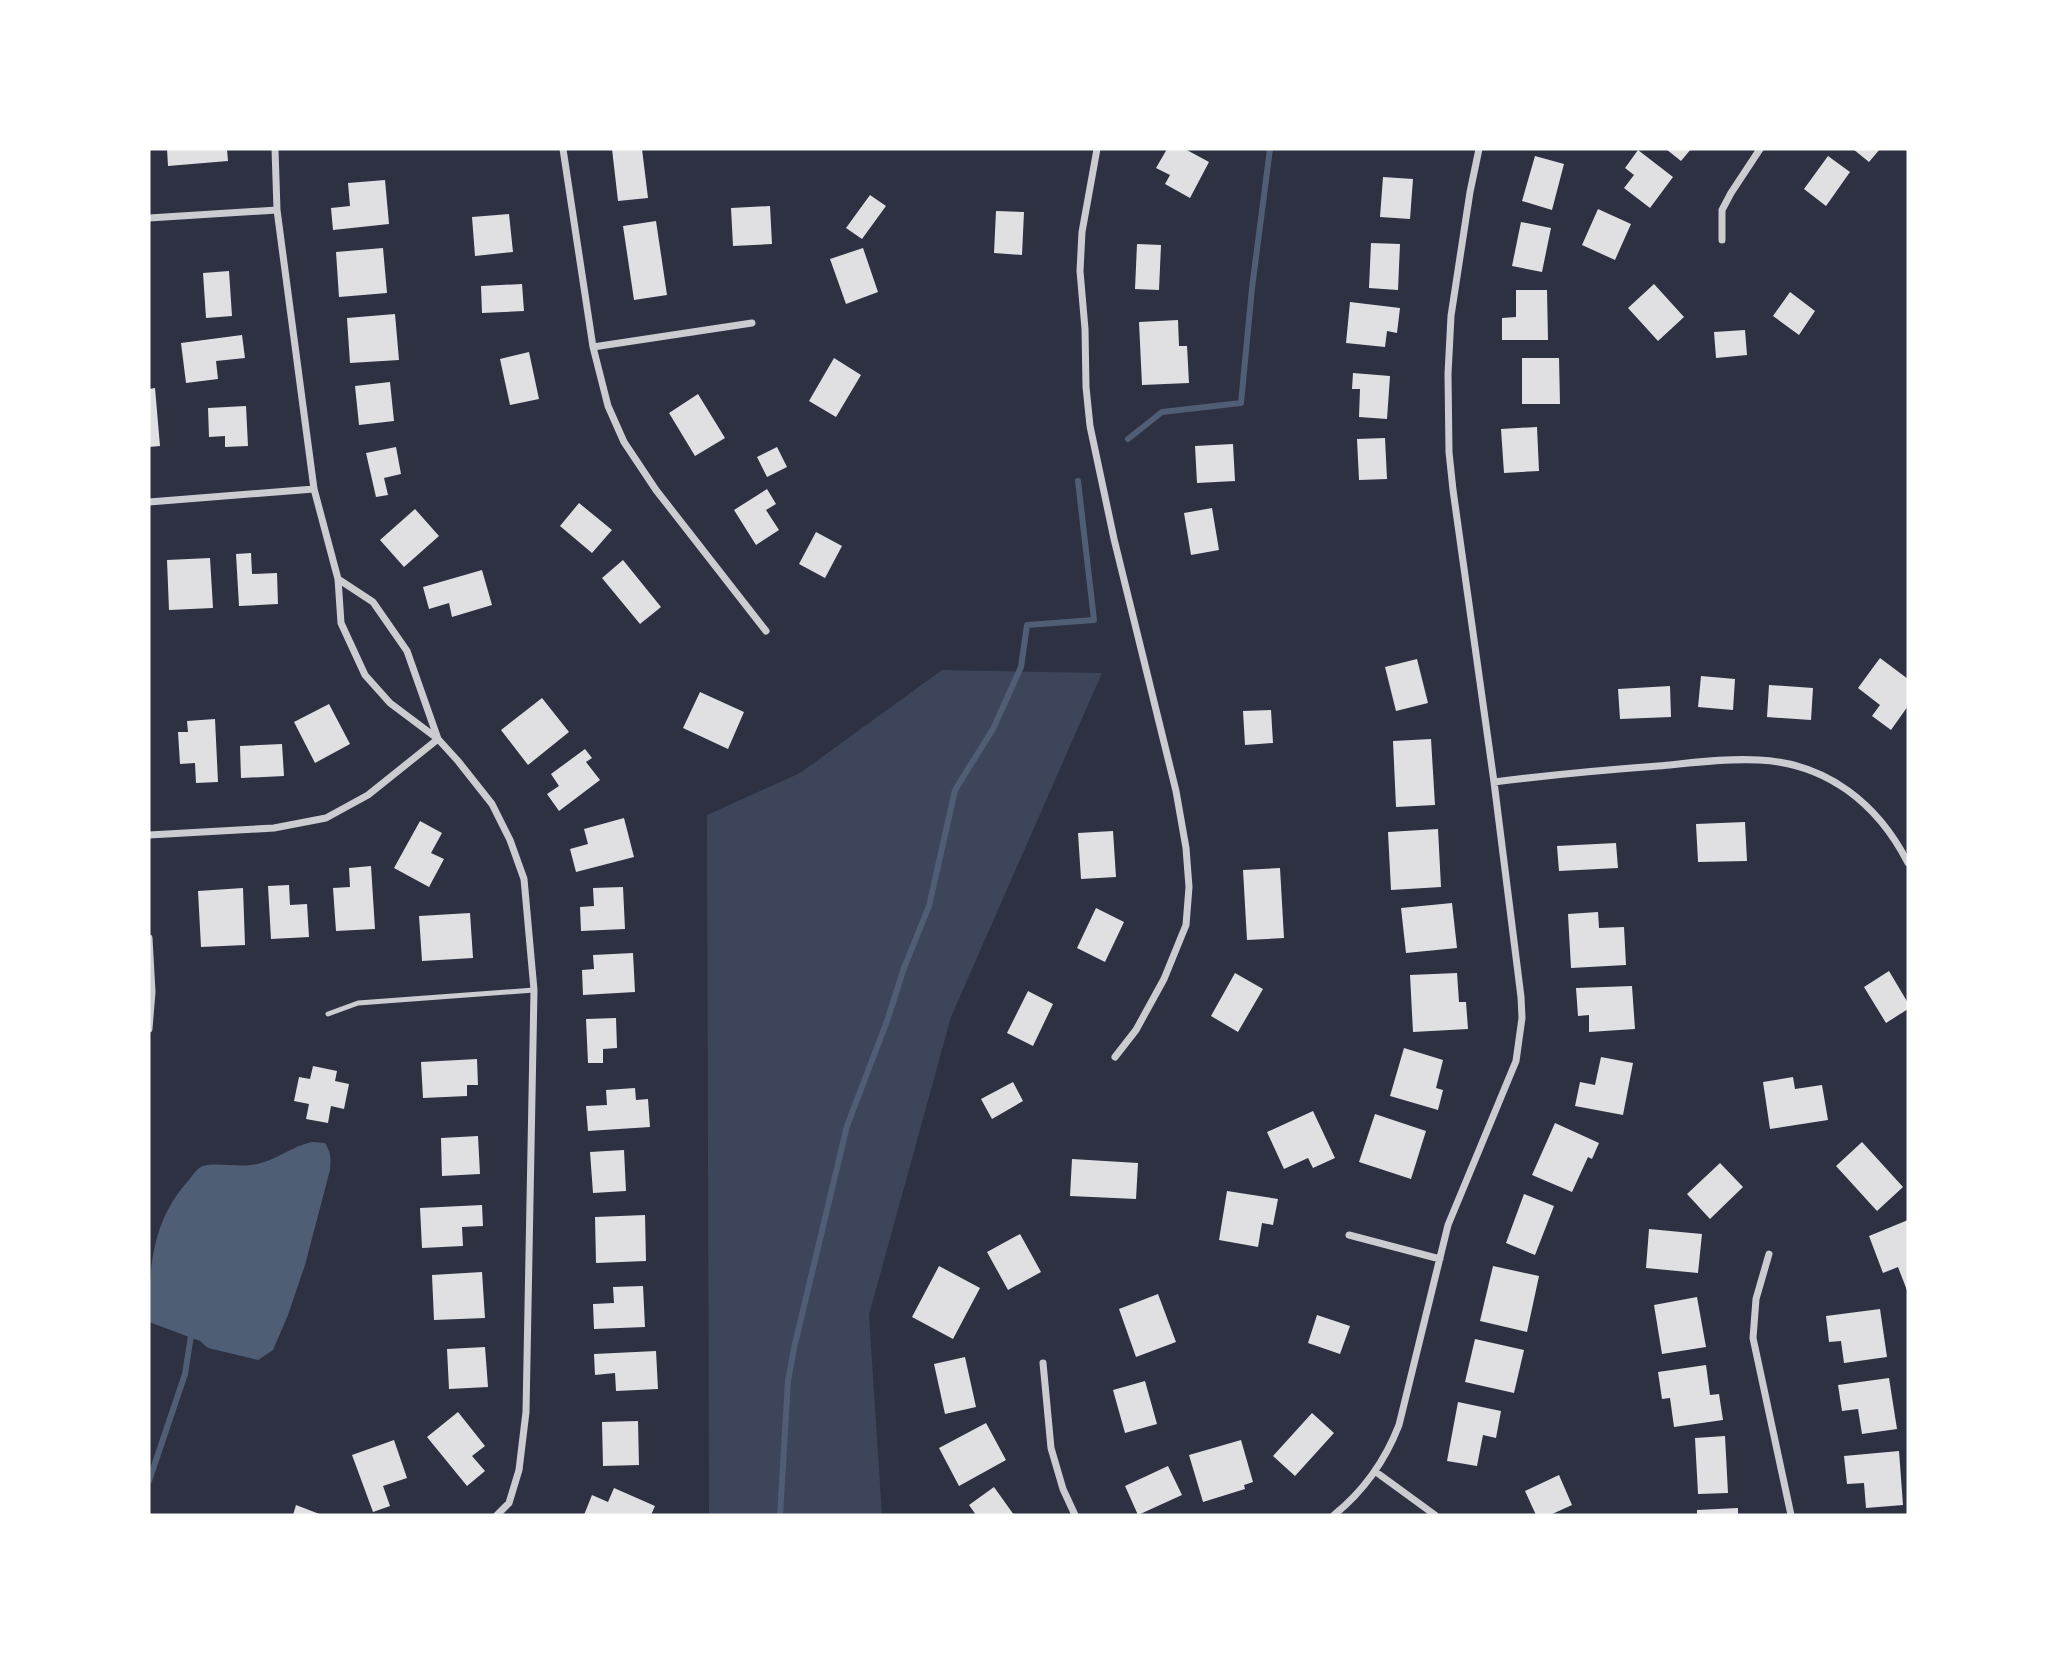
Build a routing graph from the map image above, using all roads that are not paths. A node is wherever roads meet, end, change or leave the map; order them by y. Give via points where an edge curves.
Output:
1 (277, 149) edge
2 (563, 149) edge
3 (1097, 149) edge
4 (1479, 149) edge
5 (1760, 149) edge
6 (277, 210) junction
7 (149, 218) edge
8 (1722, 240) dead end
9 (752, 323) dead end
10 (593, 347) junction
11 (314, 489) junction
12 (149, 502) edge
13 (338, 579) junction
14 (766, 631) dead end
15 (438, 739) junction
16 (1494, 782) junction
17 (149, 835) edge
18 (1908, 863) edge
19 (149, 937) edge
20 (534, 990) junction
21 (328, 1014) dead end
22 (149, 1029) edge
23 (1115, 1056) dead end
24 (1349, 1235) dead end
25 (1769, 1254) dead end
26 (1440, 1259) junction
27 (1043, 1363) dead end
28 (1376, 1472) junction
29 (497, 1515) edge
30 (1075, 1515) edge
31 (1334, 1515) edge
32 (1435, 1515) edge
33 (1791, 1515) edge

1 - 6 street
2 - 10 street
3 - 23 street via 1080,271 1090,426 1176,791 1189,887 1186,925 1164,979 1136,1030
4 - 16 street via 1451,316 1449,452
5 - 8 street via 1722,210
6 - 7 street
6 - 11 street
9 - 10 street
10 - 14 street via 608,406 624,442
11 - 12 street
11 - 13 street
13 - 15 street via 373,602 407,651
13 - 15 street via 341,623 365,675 390,703
15 - 17 street via 368,795 326,818 274,828
15 - 20 street via 492,804 510,840 524,879
16 - 18 street via 1739,760 1777,761 1849,790 1890,831
16 - 26 street via 1521,997 1520,1040 1516,1061 1448,1225
19 - 22 street
20 - 21 lane via 358,1003
20 - 29 street via 526,1412 519,1470 509,1503
24 - 26 street
25 - 33 street via 1756,1299 1753,1338
26 - 28 street via 1399,1424
27 - 30 street via 1051,1448
28 - 31 street
28 - 32 street

